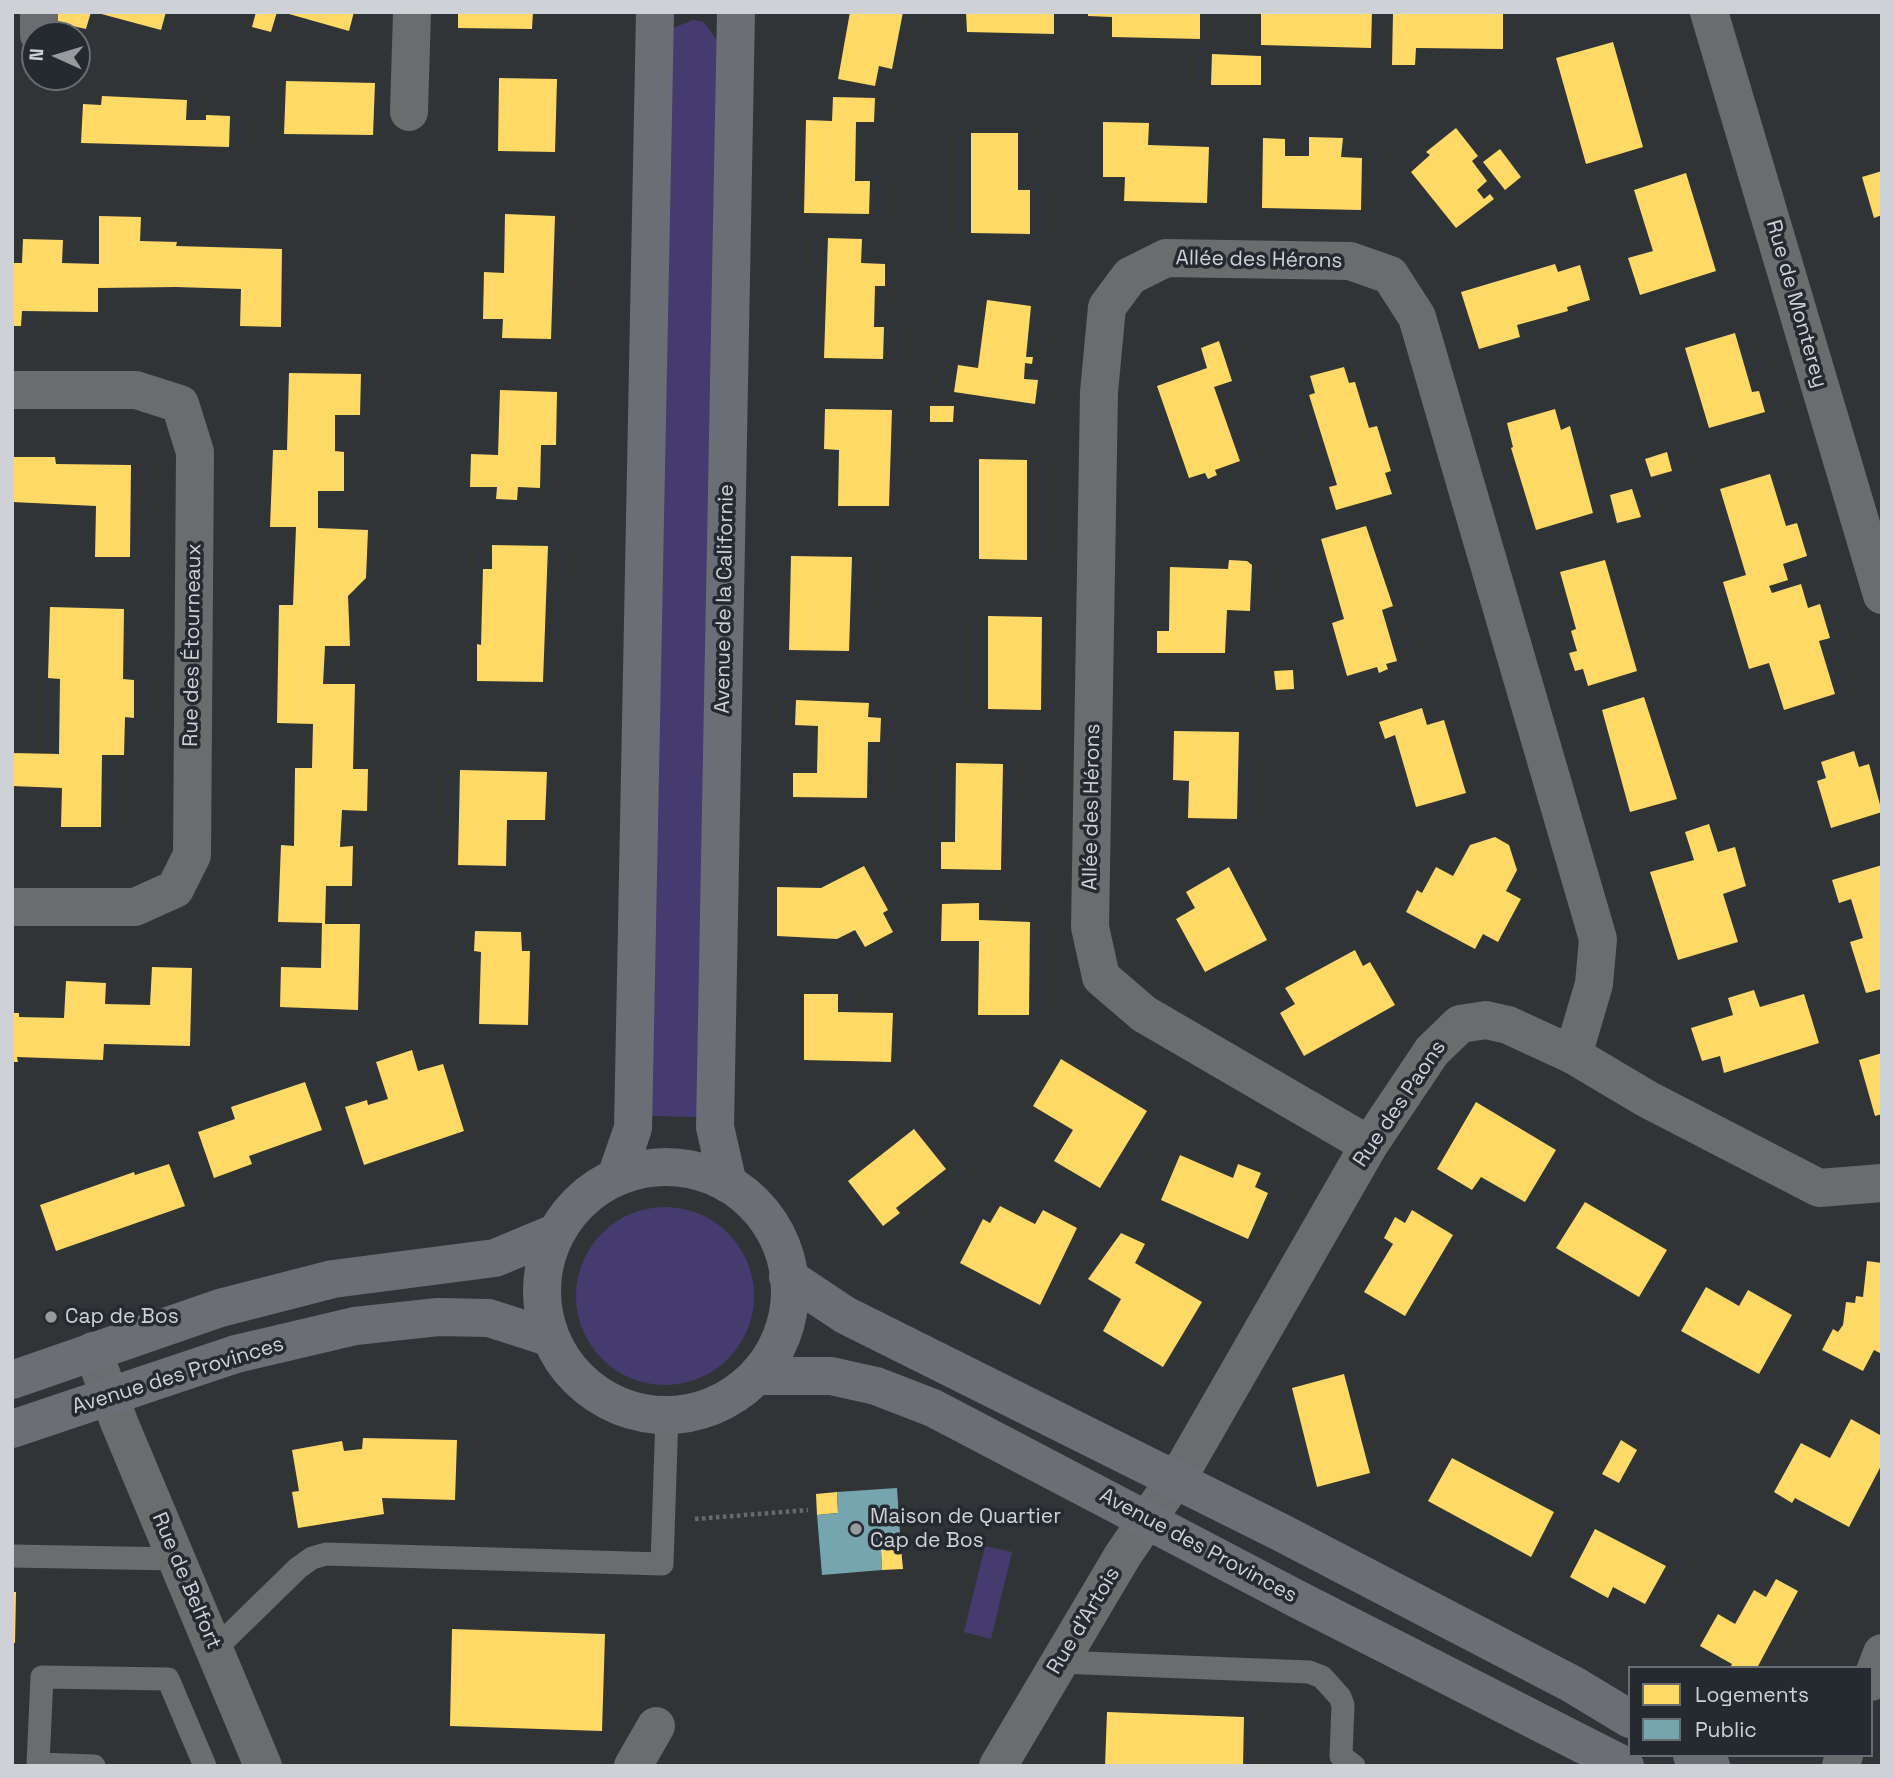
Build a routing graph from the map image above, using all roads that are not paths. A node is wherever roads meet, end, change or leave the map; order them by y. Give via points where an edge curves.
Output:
1 (412, 12) edge
2 (655, 12) edge
3 (736, 12) edge
4 (1709, 12) edge
5 (410, 112) dead end
6 (12, 390) edge
7 (1882, 595) edge
8 (12, 907) edge
9 (1573, 1055) junction
10 (1369, 1145) junction
11 (616, 1177) junction
12 (728, 1184) junction
13 (1882, 1184) edge
14 (555, 1233) junction
15 (788, 1277) junction
16 (551, 1338) junction
17 (93, 1351) junction
18 (757, 1376) junction
19 (12, 1380) edge
20 (110, 1396) junction
21 (667, 1415) junction
22 (12, 1429) edge
23 (1176, 1480) junction
24 (1147, 1519) junction
25 (12, 1556) edge
26 (176, 1559) junction
27 (215, 1650) junction
28 (1882, 1653) edge
29 (1059, 1662) junction
30 (1873, 1677) edge
31 (1628, 1717) edge
32 (656, 1726) dead end
33 (1695, 1757) edge
34 (93, 1766) edge
35 (205, 1766) edge
36 (263, 1766) edge
37 (633, 1766) edge
38 (998, 1766) edge
39 (1354, 1766) edge
40 (1625, 1766) edge
41 (1711, 1766) edge

1 - 5 street
2 - 11 street via 633,1128
3 - 12 street, Avenue de la Californie via 715,1128
4 - 7 street, Rue de Monterey
6 - 8 street, Rue des Étourneaux via 136,390 180,404 195,452 191,855 175,888 135,907
9 - 10 street, Rue des Paons via 1508,1025 1486,1020 1460,1024 1432,1051
9 - 10 street, Allée des Hérons via 1594,984 1598,939 1417,317 1390,275 1350,261 1166,258 1130,276 1107,307 1098,393 1090,927 1101,977 1144,1014
9 - 13 street, Rue des Paons via 1819,1188
10 - 23 street, Rue des Paons
11 - 12 street via 644,1167 683,1167
11 - 14 street via 578,1202
12 - 15 street via 750,1198 774,1228 788,1264
14 - 16 street via 543,1269 542,1307
14 - 17 street via 495,1258 333,1279 220,1308
15 - 18 street via 789,1304 779,1343
15 - 23 street via 845,1315
16 - 20 street, Avenue des Provinces via 489,1318 438,1317 355,1326 236,1353
16 - 21 street via 576,1378 608,1402 647,1415
17 - 19 street
17 - 20 street, Rue de Belfort
18 - 21 street via 725,1401 687,1414
18 - 24 street, Avenue des Provinces via 831,1376 876,1386 982,1431
20 - 22 street, Avenue des Provinces
20 - 26 street, Rue de Belfort
21 - 27 lane via 662,1564 338,1553 312,1558
23 - 24 street, Rue d'Artois
23 - 31 street
24 - 29 street, Rue d'Artois
24 - 40 street, Avenue des Provinces
25 - 26 lane
26 - 27 street, Rue de Belfort
27 - 36 street, Rue de Belfort
28 - 30 street
29 - 38 street, Rue d'Artois
29 - 39 lane via 1309,1672 1322,1677 1340,1697 1341,1756
32 - 37 street
33 - 41 street
34 - 35 lane via 38,1764 42,1677 168,1679

